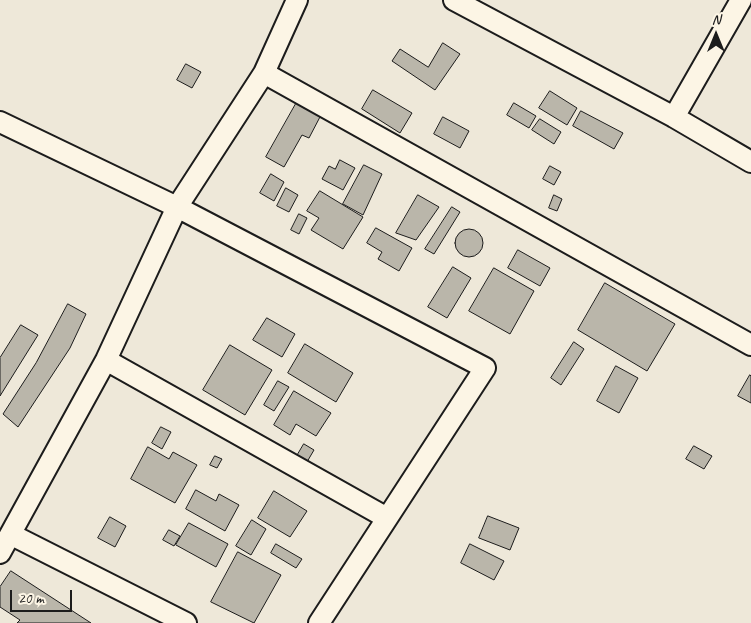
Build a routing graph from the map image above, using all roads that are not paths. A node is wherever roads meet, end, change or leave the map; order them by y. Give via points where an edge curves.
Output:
1 (297, 0) edge
2 (454, 0) edge
3 (741, 0) edge
4 (264, 73) junction
5 (674, 117) junction
6 (0, 122) edge
7 (751, 162) edge
8 (177, 207) junction
9 (751, 345) edge
10 (106, 360) junction
11 (388, 518) junction
12 (12, 535) junction
13 (0, 552) edge
14 (186, 623) edge
15 (319, 623) edge

1 - 4 street
2 - 5 street
3 - 5 street
4 - 8 street
4 - 9 street
5 - 7 street
6 - 8 street
8 - 10 street
8 - 11 street via 485,368
10 - 11 street
10 - 12 street
11 - 15 street
12 - 13 street
12 - 14 street

